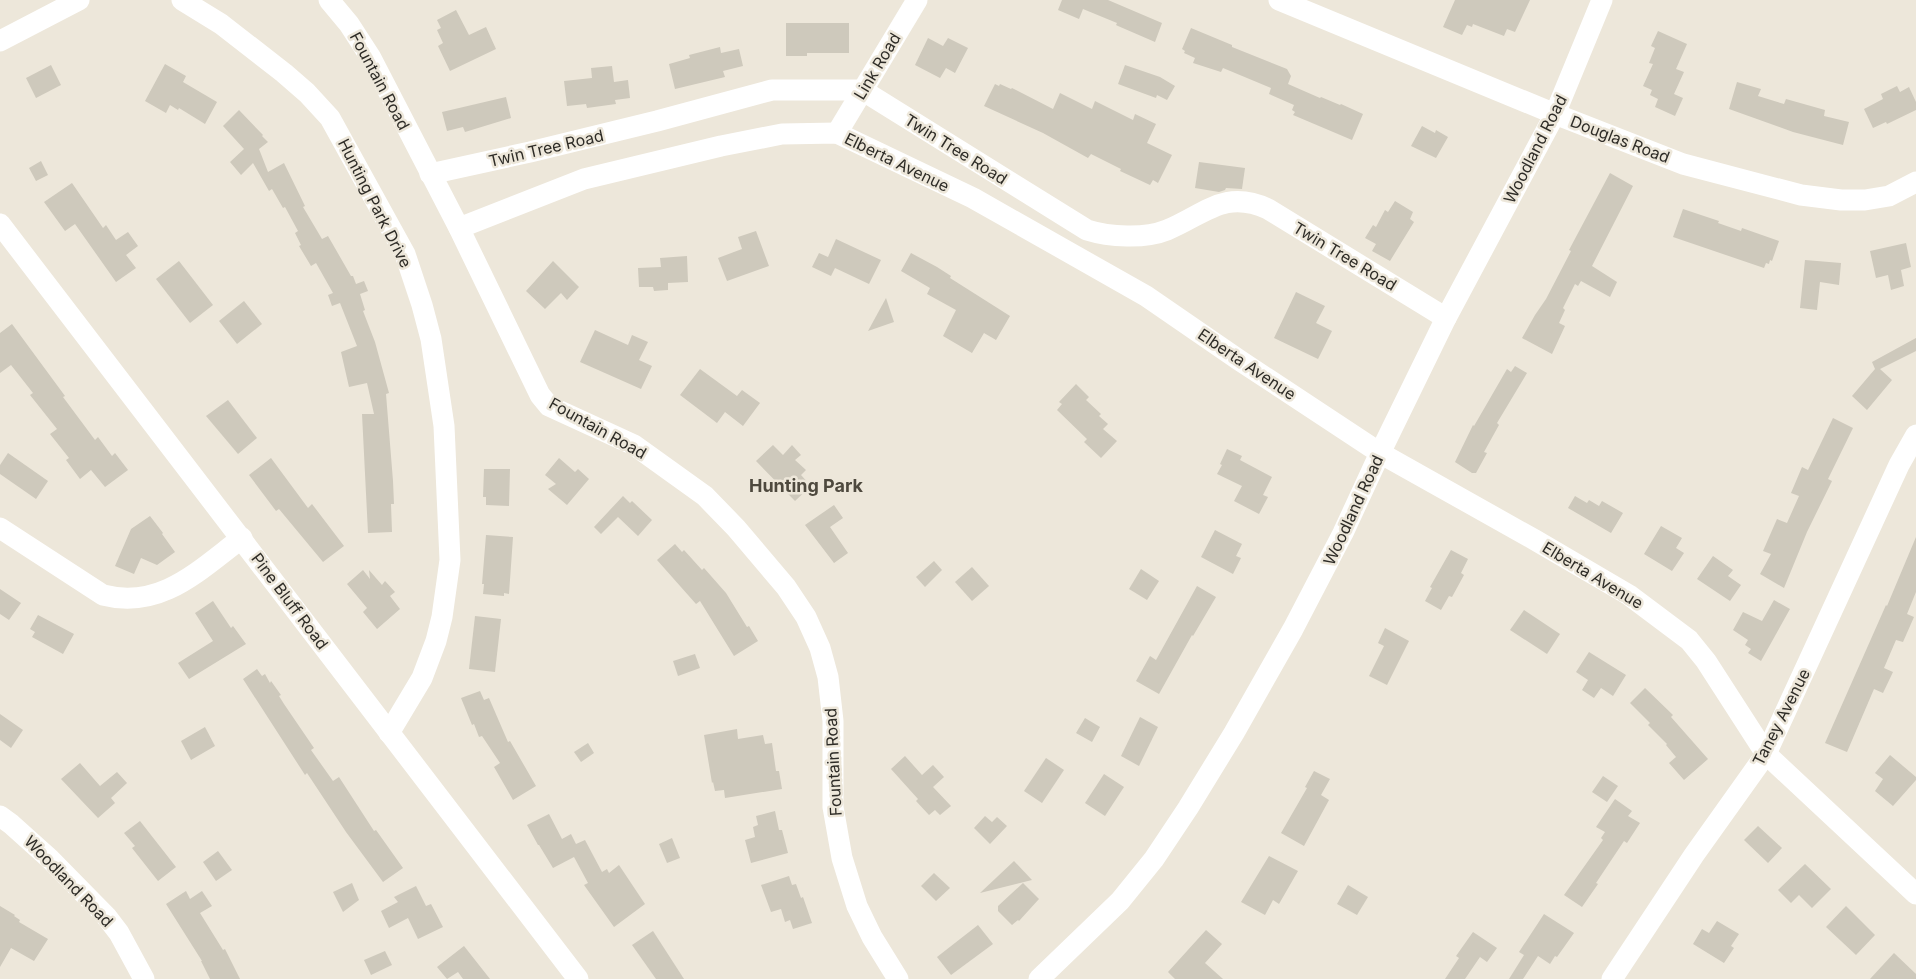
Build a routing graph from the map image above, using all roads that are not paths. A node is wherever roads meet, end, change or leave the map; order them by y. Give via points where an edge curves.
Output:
1 (79, 0) edge
2 (182, 0) edge
3 (329, 0) edge
4 (917, 0) edge
5 (1278, 0) edge
6 (1602, 0) edge
7 (0, 41) edge
8 (862, 90) junction
9 (1555, 114) junction
10 (837, 133) junction
11 (430, 174) junction
12 (1916, 182) edge
13 (0, 224) edge
14 (459, 228) junction
15 (1446, 318) junction
16 (1916, 435) edge
17 (1380, 453) junction
18 (0, 528) edge
19 (242, 538) junction
20 (389, 733) junction
21 (1766, 754) junction
22 (0, 816) edge
23 (1916, 894) edge
24 (144, 979) edge
25 (578, 979) edge
26 (898, 979) edge
27 (1039, 979) edge
28 (1612, 979) edge

1 - 7 street
2 - 20 street, Hunting Park Drive via 221,24 284,73 330,118 404,254 422,305 431,339 444,426 450,560 436,641 422,678
3 - 11 street, Fountain Road via 371,58
4 - 8 street, Link Road
5 - 9 street, Douglas Road
6 - 9 street, Woodland Road
8 - 10 street, Link Road
8 - 11 street, Twin Tree Road via 772,90 639,126
8 - 15 street, Twin Tree Road via 1087,230 1104,236 1151,234 1209,208 1233,201 1253,202
9 - 12 street, Douglas Road via 1683,164 1801,195 1865,200 1889,196
9 - 15 street, Woodland Road
10 - 14 street, Elberta Avenue via 782,134 584,179
10 - 17 street, Elberta Avenue via 973,198 1146,296
11 - 14 street, Fountain Road
13 - 19 street, Pine Bluff Road
14 - 26 street, Fountain Road via 540,395 549,406 634,445 705,496 780,580 806,617 828,677 833,721 833,807 842,858 857,906
15 - 17 street, Woodland Road
16 - 21 street, Taney Avenue via 1899,465
17 - 21 street, Elberta Avenue via 1612,585 1668,623 1689,640 1706,661
17 - 27 street, Woodland Road via 1293,629 1188,808 1154,859 1120,901
18 - 19 street via 103,595 118,599 138,598 177,586
19 - 20 street, Pine Bluff Road
20 - 25 street, Pine Bluff Road
21 - 23 street, Elberta Avenue
21 - 28 street, Taney Avenue
22 - 24 street, Woodland Road via 50,859 106,916

